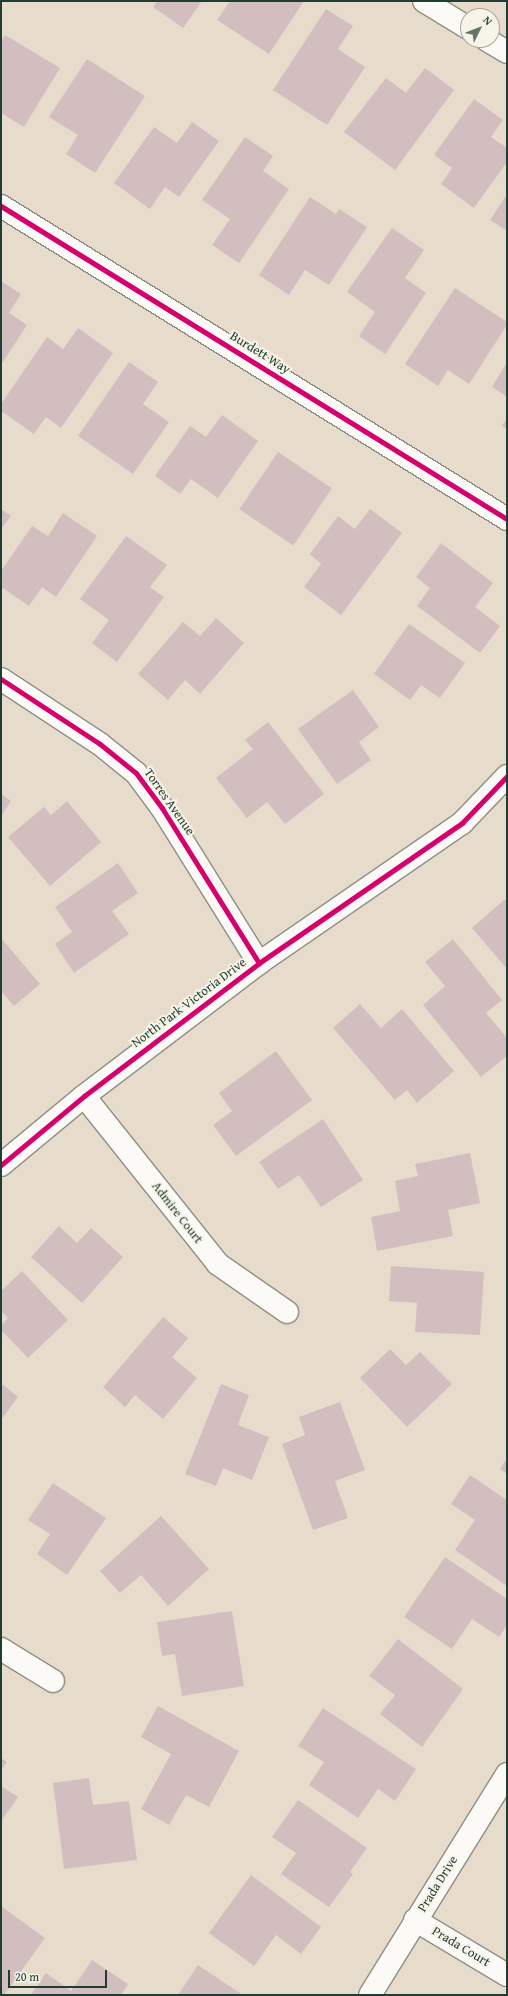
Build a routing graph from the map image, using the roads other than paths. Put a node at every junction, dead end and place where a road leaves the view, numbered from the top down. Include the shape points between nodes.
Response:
1 (424, 1) edge
2 (460, 23) edge
3 (1, 206) edge
4 (507, 519) edge
5 (1, 678) edge
6 (507, 776) edge
7 (259, 963) junction
8 (84, 1096) junction
9 (1, 1165) edge
10 (287, 1312) dead end
11 (1, 1649) edge
12 (53, 1681) dead end
13 (507, 1774) edge
14 (416, 1920) junction
15 (507, 1975) edge
16 (370, 1995) edge

1 - 2 street
3 - 4 street, Burdett Way
5 - 7 street, Torres Avenue via 100,744 136,773 162,808
6 - 7 street, North Park Victoria Drive via 462,823
7 - 8 street, North Park Victoria Drive
8 - 9 street, North Park Victoria Drive
8 - 10 street, Admire Court via 218,1264
11 - 12 street
13 - 14 street, Prada Drive
14 - 15 street, Prada Court
14 - 16 street, Prada Drive

